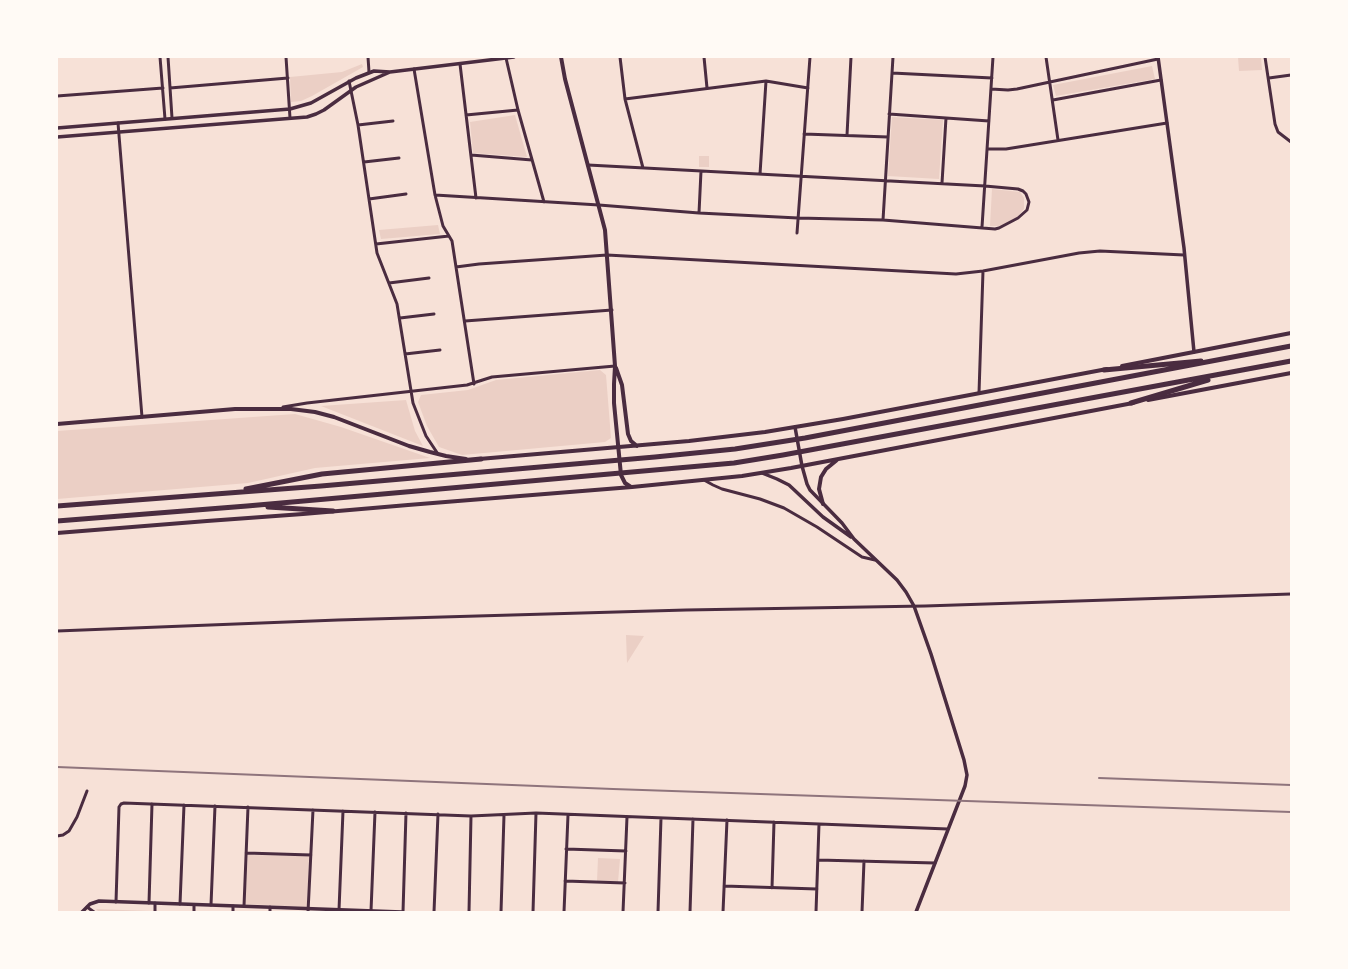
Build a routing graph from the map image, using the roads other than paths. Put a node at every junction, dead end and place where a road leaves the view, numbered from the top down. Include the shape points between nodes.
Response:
1 (160, 57) edge
2 (168, 57) edge
3 (286, 57) edge
4 (368, 57) edge
5 (514, 57) edge
6 (561, 57) edge
7 (620, 57) edge
8 (704, 57) edge
9 (810, 57) edge
10 (851, 57) edge
11 (893, 57) edge
12 (994, 57) edge
13 (1046, 57) edge
14 (1265, 57) edge
15 (497, 58) edge
16 (506, 58) junction
17 (1158, 58) edge
18 (460, 64) junction
19 (414, 69) junction
20 (369, 72) junction
21 (390, 72) junction
22 (892, 73) junction
23 (1291, 75) edge
24 (288, 78) junction
25 (992, 78) junction
26 (1268, 78) junction
27 (1161, 80) junction
28 (349, 81) junction
29 (766, 81) junction
30 (1050, 82) junction
31 (163, 88) junction
32 (170, 88) junction
33 (707, 88) junction
34 (808, 88) junction
35 (991, 89) junction
36 (351, 90) junction
37 (57, 96) edge
38 (625, 99) junction
39 (1052, 100) junction
40 (290, 109) junction
41 (518, 110) junction
42 (889, 114) junction
43 (466, 115) junction
44 (172, 118) junction
45 (290, 118) junction
46 (946, 118) junction
47 (165, 119) junction
48 (989, 120) junction
49 (393, 121) dead end
50 (118, 123) junction
51 (1167, 123) junction
52 (358, 126) junction
53 (57, 128) edge
54 (118, 132) junction
55 (804, 134) junction
56 (847, 136) junction
57 (57, 137) edge
58 (888, 137) junction
59 (1058, 140) junction
60 (1291, 142) edge
61 (987, 149) junction
62 (471, 155) junction
63 (399, 158) dead end
64 (532, 160) junction
65 (364, 162) junction
66 (588, 165) junction
67 (643, 168) junction
68 (701, 171) junction
69 (760, 174) junction
70 (801, 176) junction
71 (885, 180) junction
72 (942, 183) junction
73 (984, 186) junction
74 (406, 194) dead end
75 (435, 195) junction
76 (476, 198) junction
77 (369, 199) junction
78 (544, 202) junction
79 (599, 205) junction
80 (699, 213) junction
81 (798, 218) junction
82 (883, 220) junction
83 (982, 227) junction
84 (797, 233) dead end
85 (449, 236) junction
86 (376, 244) junction
87 (607, 255) junction
88 (1184, 255) junction
89 (456, 267) junction
90 (983, 271) junction
91 (429, 278) dead end
92 (389, 282) junction
93 (612, 310) junction
94 (434, 314) dead end
95 (400, 318) junction
96 (465, 321) junction
97 (1291, 333) edge
98 (1291, 346) edge
99 (440, 350) dead end
100 (1194, 352) junction
101 (405, 354) junction
102 (1226, 359) junction
103 (1291, 361) edge
104 (615, 366) junction
105 (1104, 370) junction
106 (1226, 373) junction
107 (1291, 373) edge
108 (474, 384) junction
109 (411, 392) junction
110 (979, 393) junction
111 (1131, 403) junction
112 (280, 408) junction
113 (142, 417) junction
114 (57, 424) edge
115 (795, 430) junction
116 (637, 446) junction
117 (619, 450) junction
118 (438, 455) junction
119 (481, 459) junction
120 (837, 459) junction
121 (802, 466) junction
122 (762, 473) junction
123 (704, 480) junction
124 (632, 487) junction
125 (226, 493) junction
126 (823, 504) junction
127 (57, 506) edge
128 (248, 506) junction
129 (333, 511) junction
130 (57, 522) edge
131 (57, 533) edge
132 (854, 538) junction
133 (876, 560) junction
134 (1291, 594) edge
135 (914, 606) junction
136 (57, 632) edge
137 (87, 791) dead end
138 (152, 804) junction
139 (184, 805) junction
140 (215, 806) junction
141 (248, 807) junction
142 (313, 810) junction
143 (343, 811) junction
144 (375, 812) junction
145 (406, 813) junction
146 (438, 814) junction
147 (536, 814) junction
148 (504, 815) junction
149 (568, 815) junction
150 (471, 816) junction
151 (627, 817) junction
152 (661, 818) junction
153 (693, 819) junction
154 (727, 820) junction
155 (774, 822) junction
156 (820, 824) junction
157 (948, 829) junction
158 (57, 836) edge
159 (566, 849) junction
160 (626, 851) junction
161 (246, 853) junction
162 (311, 855) junction
163 (818, 860) junction
164 (864, 861) junction
165 (935, 863) junction
166 (565, 881) junction
167 (625, 883) junction
168 (724, 886) junction
169 (772, 888) junction
170 (817, 889) junction
171 (116, 902) junction
172 (149, 903) junction
173 (155, 903) junction
174 (180, 904) junction
175 (194, 904) junction
176 (211, 905) junction
177 (87, 906) junction
178 (233, 906) junction
179 (244, 906) junction
180 (270, 907) junction
181 (308, 910) edge
182 (339, 910) junction
183 (346, 911) edge
184 (371, 911) junction
185 (82, 912) edge
186 (94, 912) edge
187 (155, 912) edge
188 (194, 912) edge
189 (232, 912) edge
190 (270, 912) edge
191 (385, 912) edge
192 (402, 912) edge
193 (434, 912) edge
194 (469, 912) edge
195 (501, 912) edge
196 (533, 912) edge
197 (564, 912) edge
198 (624, 912) edge
199 (658, 912) edge
200 (690, 912) edge
201 (723, 912) edge
202 (816, 912) edge
203 (862, 912) edge
204 (916, 912) edge

1 - 31 street
2 - 32 street
3 - 24 street
4 - 20 street
5 - 16 street
6 - 66 main road
7 - 38 street
8 - 33 street
9 - 34 street
10 - 56 street
11 - 22 street
12 - 25 street
13 - 30 street
14 - 26 street
15 - 16 street
15 - 18 street
16 - 41 street
17 - 27 street
17 - 30 street
18 - 19 street
18 - 43 street
19 - 21 street
19 - 75 street
20 - 21 street
20 - 28 street
21 - 36 street
22 - 25 street
22 - 42 street
23 - 26 street
24 - 32 street
24 - 40 street
25 - 35 street
26 - 60 street via 1275,124 1278,132
27 - 39 street
27 - 51 street
28 - 36 street
28 - 40 street via 311,103
29 - 33 street
29 - 34 street
29 - 69 street
30 - 35 street via 1012,90
30 - 39 street
31 - 37 street
31 - 47 street
32 - 44 street
33 - 38 street
34 - 55 street
35 - 48 street
36 - 45 street via 316,114
36 - 52 street
38 - 67 street
39 - 59 street
40 - 44 street
40 - 45 street
41 - 43 street
41 - 64 street
42 - 46 street
42 - 58 street
43 - 62 street
44 - 47 street
45 - 54 street
46 - 48 street
46 - 72 street
47 - 50 street
48 - 61 street
49 - 52 street
50 - 53 street
50 - 54 street
51 - 59 street
51 - 88 street
52 - 65 street
54 - 57 street
54 - 113 street
55 - 56 street
55 - 70 street
56 - 58 street
58 - 71 street
59 - 61 street via 1006,149
61 - 73 street
62 - 64 street
62 - 76 street
63 - 65 street
64 - 78 street
65 - 77 street
66 - 67 street
66 - 79 main road
67 - 68 street
68 - 69 street
68 - 80 street
69 - 70 street
70 - 71 street
70 - 81 street
71 - 72 street
71 - 82 street
72 - 73 street
73 - 83 street
73 - 83 street via 1018,189 1026,194 1029,202 1027,210 1018,218 999,228
74 - 77 street
75 - 76 street
75 - 85 street via 443,226
76 - 78 street
77 - 86 street
78 - 79 street
79 - 80 street
79 - 87 main road
80 - 81 street
81 - 82 street
81 - 84 street
82 - 83 street
85 - 86 street
85 - 89 street
86 - 92 street
87 - 89 street
87 - 90 street via 938,274
87 - 93 main road
88 - 90 street via 1079,252
88 - 100 street
89 - 96 street
90 - 110 street
91 - 92 street
92 - 95 street
93 - 96 street
93 - 104 main road
94 - 95 street
95 - 101 street
96 - 108 street
97 - 100 main road
98 - 102 highway
99 - 101 street
100 - 105 main road
101 - 109 street
102 - 105 highway
102 - 125 highway via 735,449
103 - 106 highway
104 - 108 street via 492,377
104 - 116 main road via 622,385 628,434
104 - 117 main road via 614,394
105 - 110 main road
106 - 111 highway
106 - 128 highway via 742,462
107 - 111 main road
108 - 109 street
109 - 112 street
109 - 118 street via 426,436
110 - 115 main road
111 - 120 main road
112 - 113 main road
112 - 118 main road via 334,417
113 - 114 main road
115 - 116 main road
115 - 121 street
116 - 117 main road
117 - 119 main road
117 - 124 main road via 621,477
118 - 119 main road
119 - 125 highway via 322,474
120 - 121 main road
120 - 126 main road via 821,477 819,489
121 - 122 main road
121 - 126 street via 810,490
122 - 123 main road
122 - 132 street via 789,485 822,517
123 - 124 main road
123 - 133 street via 722,489 784,508 862,557
124 - 129 main road
125 - 127 highway
126 - 132 street
128 - 129 highway
128 - 130 highway
129 - 131 main road
132 - 133 street
133 - 135 street via 902,586
134 - 135 street
135 - 136 street via 338,620
135 - 157 street via 967,771 965,786
137 - 158 street via 69,831
138 - 139 street
138 - 171 street via 125,802 120,806
138 - 172 street
139 - 140 street
139 - 174 street
140 - 141 street
140 - 176 street
141 - 142 street
141 - 161 street
142 - 143 street
142 - 162 street
143 - 144 street
143 - 182 street
144 - 145 street
144 - 184 street
145 - 146 street
145 - 192 street
146 - 150 street
146 - 193 street
147 - 148 street
147 - 149 street
147 - 196 street
148 - 150 street
148 - 195 street
149 - 151 street
149 - 159 street
150 - 194 street
151 - 152 street
151 - 160 street
152 - 153 street
152 - 199 street
153 - 154 street
153 - 200 street
154 - 155 street
154 - 168 street
155 - 156 street
155 - 169 street
156 - 157 street
156 - 163 street
157 - 165 street
159 - 160 street
159 - 166 street
160 - 167 street
161 - 162 street
161 - 179 street
162 - 181 street
163 - 164 street
163 - 170 street
164 - 165 street
164 - 203 street
165 - 204 street
166 - 167 street
166 - 197 street
167 - 198 street
168 - 169 street
168 - 201 street
169 - 170 street
170 - 202 street
171 - 172 street
171 - 177 street via 96,902
172 - 173 street
173 - 174 street
173 - 187 street
174 - 175 street
175 - 176 street
175 - 188 street
176 - 178 street
177 - 185 street
177 - 186 street
178 - 179 street
178 - 189 street
179 - 180 street
180 - 181 street
180 - 190 street
181 - 182 street
182 - 183 street
183 - 184 street
184 - 191 street
191 - 192 street

